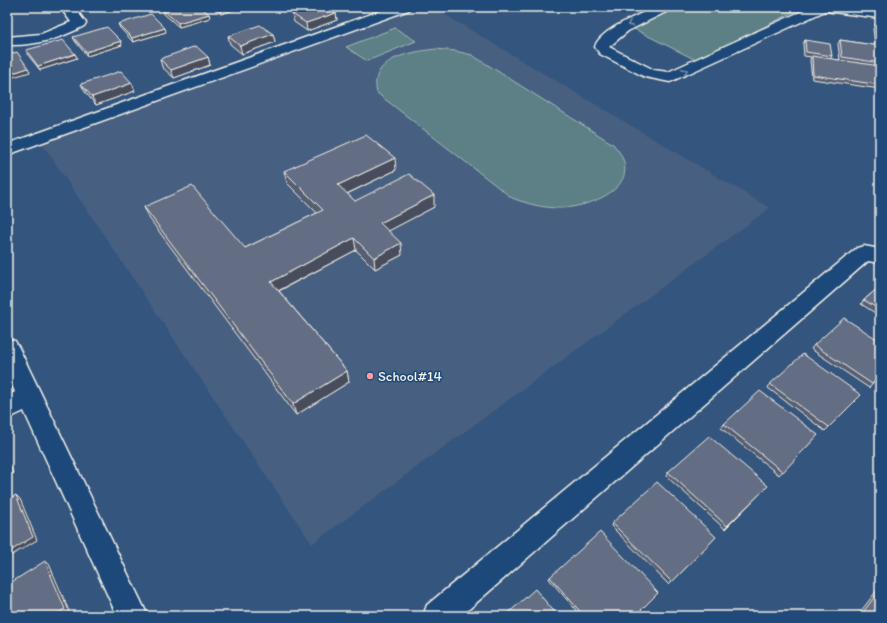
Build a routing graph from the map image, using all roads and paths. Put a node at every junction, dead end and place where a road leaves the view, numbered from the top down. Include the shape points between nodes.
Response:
1 (67, 7) edge
2 (404, 7) edge
3 (665, 7) edge
4 (822, 7) edge
5 (827, 7) edge
6 (880, 14) edge
7 (7, 41) edge
8 (7, 150) edge
9 (880, 256) edge
10 (7, 348) edge
11 (18, 403) edge
12 (133, 616) edge
13 (438, 616) edge

1 - 7 street via 79,23 65,31 24,42
2 - 8 street
3 -> 4 street via 623,28 603,43 602,47 605,51 650,74 670,77
5 - 6 street
9 - 13 street via 864,253
10 - 11 street
11 - 12 street

